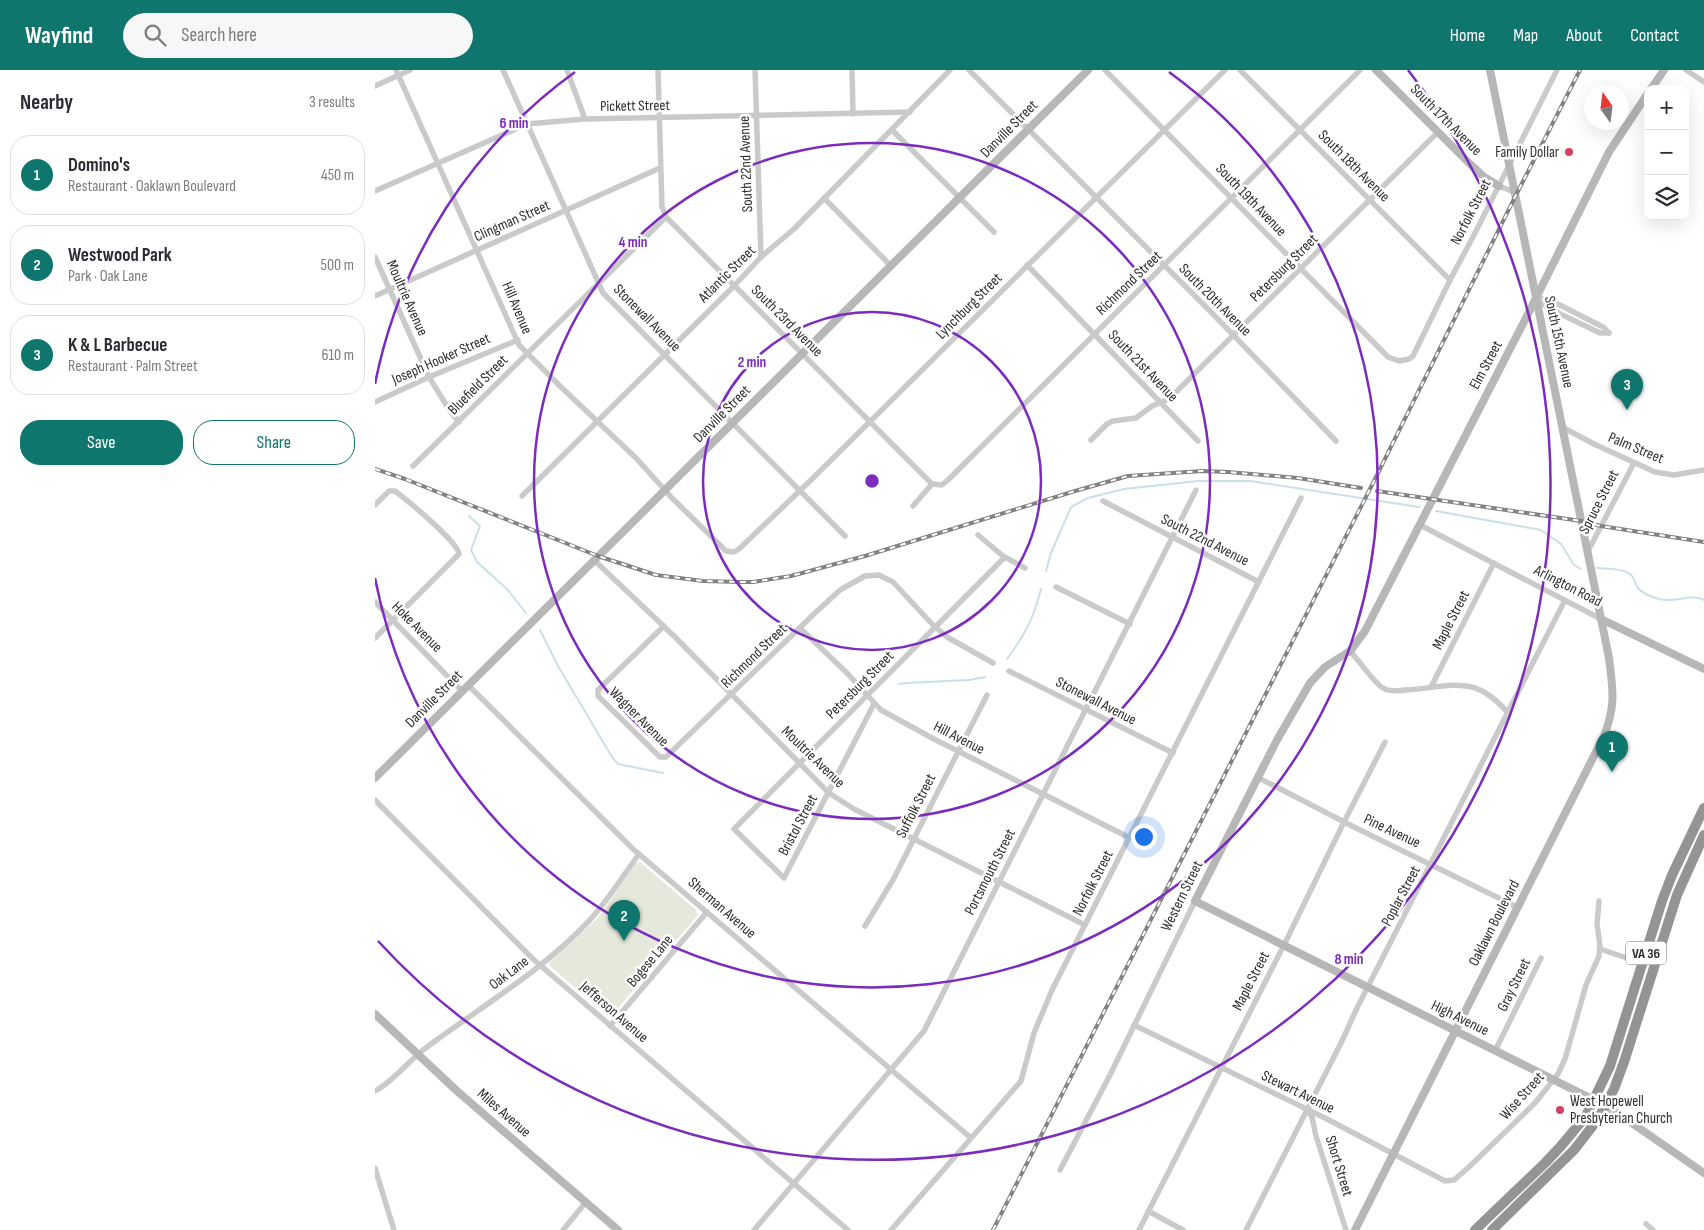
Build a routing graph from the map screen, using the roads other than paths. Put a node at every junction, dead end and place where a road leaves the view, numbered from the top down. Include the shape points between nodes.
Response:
1 (410, 70) edge
2 (503, 70) edge
3 (567, 70) edge
4 (658, 70) edge
5 (755, 70) edge
6 (852, 70) edge
7 (950, 70) edge
8 (969, 70) edge
9 (1088, 70) edge
10 (1105, 70) edge
11 (1225, 70) edge
12 (1240, 70) edge
13 (1360, 70) edge
14 (1376, 70) edge
15 (1490, 70) edge
16 (1557, 70) edge
17 (1663, 70) edge
18 (1686, 70) edge
19 (397, 72) edge
20 (1704, 82) edge
21 (1654, 85) edge
22 (375, 86) edge
23 (1644, 99) edge
24 (910, 112) junction
25 (853, 114) junction
26 (757, 116) junction
27 (659, 118) junction
28 (585, 119) junction
29 (527, 124) junction
30 (892, 130) junction
31 (1028, 130) junction
32 (1164, 130) junction
33 (1301, 131) junction
34 (1438, 132) junction
35 (438, 162) junction
36 (1509, 167) junction
37 (660, 168) junction
38 (1499, 186) junction
39 (375, 191) edge
40 (1514, 192) junction
41 (824, 198) junction
42 (959, 198) junction
43 (1096, 198) junction
44 (1232, 199) junction
45 (1370, 200) junction
46 (566, 210) junction
47 (666, 217) junction
48 (994, 232) dead end
49 (478, 250) junction
50 (375, 256) edge
51 (761, 257) junction
52 (1027, 265) junction
53 (891, 266) junction
54 (1164, 266) junction
55 (1301, 269) junction
56 (1449, 280) junction
57 (599, 283) junction
58 (734, 286) junction
59 (390, 290) junction
60 (375, 296) edge
61 (1536, 298) junction
62 (1094, 334) junction
63 (1233, 336) junction
64 (518, 340) junction
65 (528, 354) junction
66 (665, 354) junction
67 (802, 354) junction
68 (1403, 361) joint
69 (429, 377) junction
70 (375, 402) edge
71 (1161, 403) junction
72 (870, 421) junction
73 (459, 422) junction
74 (597, 422) junction
75 (732, 423) junction
76 (1562, 427) junction
77 (1091, 440) dead end
78 (1198, 441) dead end
79 (1336, 441) dead end
80 (1634, 463) junction
81 (413, 466) dead end
82 (1704, 470) edge
83 (933, 484) junction
84 (665, 490) junction
85 (800, 490) junction
86 (1197, 490) dead end
87 (522, 496) dead end
88 (1301, 498) dead end
89 (1103, 501) dead end
90 (375, 505) edge
91 (913, 506) dead end
92 (1420, 525) junction
93 (978, 535) dead end
94 (845, 536) dead end
95 (1173, 537) junction
96 (726, 551) joint
97 (1587, 553) junction
98 (1004, 558) junction
99 (595, 560) junction
100 (1494, 564) junction
101 (1025, 568) dead end
102 (1259, 582) junction
103 (1056, 586) dead end
104 (1565, 600) junction
105 (375, 602) edge
106 (1601, 619) junction
107 (393, 620) junction
108 (1130, 624) junction
109 (664, 626) junction
110 (935, 627) junction
111 (800, 628) junction
112 (375, 638) edge
113 (1350, 651) junction
114 (993, 663) dead end
115 (1704, 669) edge
116 (1009, 671) dead end
117 (1431, 687) junction
118 (465, 688) junction
119 (732, 695) junction
120 (987, 695) dead end
121 (867, 696) junction
122 (874, 704) junction
123 (1086, 709) junction
124 (1507, 713) junction
125 (1385, 742) dead end
126 (957, 751) junction
127 (1173, 753) junction
128 (663, 758) joint
129 (799, 764) junction
130 (1257, 777) junction
131 (375, 778) edge
132 (829, 793) junction
133 (1043, 795) junction
134 (375, 800) edge
135 (1704, 808) edge
136 (1344, 822) junction
137 (1704, 835) edge
138 (914, 838) junction
139 (1130, 838) junction
140 (639, 854) junction
141 (1432, 864) junction
142 (785, 878) joint
143 (999, 882) junction
144 (1195, 900) junction
145 (1599, 901) dead end
146 (1517, 907) junction
147 (707, 912) junction
148 (1085, 925) junction
149 (865, 926) dead end
150 (1284, 945) junction
151 (1600, 949) junction
152 (1541, 958) dead end
153 (1643, 963) junction
154 (540, 965) junction
155 (1654, 967) junction
156 (1368, 987) junction
157 (375, 1014) edge
158 (611, 1026) junction
159 (1134, 1026) junction
160 (1455, 1031) junction
161 (1495, 1050) junction
162 (417, 1055) junction
163 (1221, 1069) junction
164 (891, 1070) junction
165 (1554, 1080) junction
166 (375, 1091) edge
167 (1595, 1100) junction
168 (1606, 1106) junction
169 (1307, 1110) junction
170 (971, 1138) junction
171 (1393, 1154) junction
172 (375, 1168) edge
173 (1060, 1170) dead end
174 (1704, 1173) edge
175 (1449, 1181) joint
176 (795, 1184) junction
177 (383, 1193) junction
178 (375, 1195) edge
179 (586, 1202) junction
180 (1149, 1211) junction
181 (1646, 1224) dead end
182 (394, 1230) edge
183 (563, 1230) edge
184 (618, 1230) edge
185 (754, 1230) edge
186 (848, 1230) edge
187 (891, 1230) edge
188 (1139, 1230) edge
189 (1183, 1230) edge
190 (1246, 1230) edge
191 (1346, 1230) edge
192 (1355, 1230) edge
193 (1475, 1230) edge
194 (1492, 1230) edge
195 (1653, 1230) edge

1 - 19 street
2 - 29 street, Stonewall Avenue
3 - 28 street
4 - 27 street
5 - 26 street, South 22nd Avenue
6 - 25 street
7 - 24 street, Atlantic Street
8 - 31 street, South 20th Avenue
9 - 31 street, Danville Street
10 - 32 street, South 19th Avenue
11 - 32 street, Lynchburg Street
12 - 33 street, South 18th Avenue
13 - 33 street, Richmond Street
14 - 34 street, South 17th Avenue
15 - 36 street, South 15th Avenue
16 - 36 street, Norfolk Street
17 - 21 street
18 - 20 street
19 - 22 street
19 - 35 street, Hill Avenue
23 - 61 street, Elm Street via 1609,152
24 - 25 street, Pickett Street
24 - 30 street, Atlantic Street
25 - 26 street, Pickett Street
26 - 27 street, Pickett Street
26 - 51 street, South 22nd Avenue
27 - 28 street, Pickett Street
27 - 37 street
28 - 29 street, Pickett Street
29 - 35 street, Pickett Street
29 - 46 street, Stonewall Avenue
30 - 41 street, Atlantic Street
30 - 42 street
31 - 42 street, Danville Street
31 - 43 street, South 20th Avenue
32 - 43 street, Lynchburg Street
32 - 44 street, South 19th Avenue
33 - 44 street, Richmond Street
33 - 45 street, South 18th Avenue
34 - 38 street, South 17th Avenue via 1484,177
34 - 45 street, Petersburg Street
35 - 39 street, Pickett Street
35 - 49 street, Hill Avenue
36 - 38 street, Norfolk Street
36 - 40 street, South 15th Avenue
37 - 46 street, Clingman Street
37 - 47 street via 662,206
38 - 40 street
38 - 56 street, Norfolk Street
40 - 61 street, South 15th Avenue
41 - 51 street, Atlantic Street
41 - 53 street
42 - 48 street
42 - 53 street, Danville Street
43 - 52 street, Lynchburg Street
43 - 54 street, South 20th Avenue
44 - 54 street, Richmond Street
44 - 55 street, South 19th Avenue
45 - 55 street, Petersburg Street
45 - 56 street, South 18th Avenue
46 - 49 street, Clingman Street
46 - 57 street, Stonewall Avenue
47 - 57 street, Bluefield Street
47 - 58 street, South 23rd Avenue
49 - 59 street, Clingman Street
49 - 64 street, Hill Avenue
50 - 59 street, Moultrie Avenue
51 - 58 street, Atlantic Street
52 - 62 street, South 21st Avenue
52 - 72 street, Lynchburg Street
53 - 67 street, Danville Street
54 - 62 street, Richmond Street
54 - 63 street, South 20th Avenue
55 - 63 street, Petersburg Street
55 - 68 street, South 19th Avenue via 1388,357
56 - 68 street, Norfolk Street via 1413,356
57 - 65 street, Bluefield Street
57 - 66 street, Stonewall Avenue via 608,298
58 - 66 street, Atlantic Street
58 - 67 street, South 23rd Avenue
59 - 60 street, Clingman Street
59 - 69 street, Moultrie Avenue
61 - 61 street via 1548,308 1600,333 1609,333 1549,299
61 - 76 street, South 15th Avenue
61 - 92 street, Elm Street
62 - 71 street, South 21st Avenue
62 - 83 street, Richmond Street via 949,479 942,485
63 - 71 street, Petersburg Street via 1169,399
63 - 79 street, South 20th Avenue
64 - 65 street, Hill Avenue
64 - 69 street, Joseph Hooker Street
65 - 73 street, Bluefield Street
65 - 74 street, Hill Avenue
66 - 74 street, Atlantic Street
66 - 75 street, Stonewall Avenue
67 - 72 street, South 23rd Avenue
67 - 75 street, Danville Street
69 - 70 street, Joseph Hooker Street
69 - 73 street, Moultrie Avenue
71 - 77 street, Petersburg Street via 1136,418 1107,424
71 - 78 street, South 21st Avenue
72 - 83 street, South 23rd Avenue
72 - 85 street, Lynchburg Street
73 - 81 street, Bluefield Street
74 - 84 street, Hill Avenue
74 - 87 street, Atlantic Street
75 - 84 street, Danville Street
75 - 85 street, Stonewall Avenue
76 - 80 street, Palm Street
76 - 97 street, South 15th Avenue
80 - 82 street, Palm Street via 1663,474
80 - 97 street, Spruce Street
83 - 91 street, Richmond Street
84 - 96 street, Hill Avenue
84 - 99 street, Danville Street
85 - 94 street, Stonewall Avenue
85 - 96 street, Lynchburg Street via 739,549
86 - 95 street, Portsmouth Street
88 - 102 street, Norfolk Street
89 - 95 street, South 22nd Avenue
90 - 107 street via 389,491 395,491 459,550 459,554
92 - 100 street, Arlington Road
92 - 113 street, Elm Street via 1365,631
93 - 98 street
95 - 102 street, South 22nd Avenue
95 - 108 street, Portsmouth Street
97 - 106 street, South 15th Avenue
98 - 101 street
98 - 110 street, Petersburg Street
99 - 109 street, Moultrie Avenue
99 - 118 street, Danville Street
100 - 104 street, Arlington Road
100 - 117 street, Maple Street
102 - 127 street, Norfolk Street
103 - 108 street
104 - 106 street, Arlington Road
104 - 124 street, Poplar Street
105 - 107 street, Hoke Avenue
106 - 115 street, Arlington Road
106 - 146 street, Oaklawn Boulevard via 1613,690 1609,722
107 - 112 street
107 - 118 street, Hoke Avenue
108 - 123 street, Portsmouth Street
109 - 119 street, Moultrie Avenue
109 - 128 street, Wagner Avenue via 597,693 636,735
110 - 111 street, Richmond Street via 893,582 879,575 865,576 840,590
110 - 114 street via 955,643
110 - 121 street, Petersburg Street
111 - 119 street, Richmond Street
111 - 121 street, Hill Avenue
113 - 117 street via 1383,688
113 - 130 street, Western Street via 1309,682
116 - 123 street, Stonewall Avenue
117 - 124 street via 1471,686 1489,694
118 - 131 street, Danville Street
118 - 140 street, Sherman Avenue
119 - 128 street, Richmond Street
119 - 129 street, Moultrie Avenue
120 - 126 street, Suffolk Street
121 - 122 street, Hill Avenue
121 - 129 street, Petersburg Street
122 - 126 street, Hill Avenue
122 - 132 street, Bristol Street
123 - 127 street, Stonewall Avenue
123 - 133 street, Portsmouth Street
124 - 141 street, Poplar Street
125 - 136 street, Maple Street
126 - 133 street, Hill Avenue
126 - 138 street, Suffolk Street
127 - 139 street, Norfolk Street
129 - 132 street, Moultrie Avenue
129 - 142 street, Petersburg Street via 734,829
130 - 136 street, Pine Avenue
130 - 144 street, Western Street
132 - 138 street, Moultrie Avenue
132 - 142 street, Bristol Street
133 - 139 street, Hill Avenue
133 - 143 street, Portsmouth Street
134 - 154 street, Jefferson Avenue
135 - 153 highway, VA 36 via 1672,875
136 - 141 street, Pine Avenue
136 - 150 street, Maple Street
137 - 155 highway, VA 36 via 1677,896
138 - 143 street, Moultrie Avenue
138 - 149 street, Suffolk Street
139 - 148 street, Norfolk Street
140 - 147 street, Sherman Avenue
140 - 154 street, Oak Lane via 593,916
141 - 146 street, Pine Avenue
141 - 156 street, Poplar Street
143 - 148 street, Moultrie Avenue
143 - 164 street, Portsmouth Street via 927,1025
144 - 150 street, High Avenue
144 - 159 street, Western Street
145 - 151 street
146 - 160 street, Oaklawn Boulevard
147 - 158 street, Bogese Lane
147 - 164 street, Sherman Avenue
148 - 170 street, Norfolk Street via 1040,1017 1021,1081
150 - 156 street, High Avenue
150 - 163 street, Maple Street
151 - 153 street
151 - 165 street, Wise Street via 1565,1059
152 - 161 street, Gray Street
153 - 155 street
153 - 167 highway, VA 36 via 1611,1066
154 - 158 street, Jefferson Avenue
154 - 162 street, Oak Lane
155 - 168 highway, VA 36 via 1624,1062
156 - 160 street, High Avenue
156 - 169 street, Poplar Street
157 - 162 street, Miles Avenue
158 - 176 street, Jefferson Avenue
159 - 163 street, Stewart Avenue
159 - 173 street, Western Street
160 - 161 street, High Avenue
160 - 171 street, Oaklawn Boulevard
161 - 165 street, High Avenue
162 - 166 street, Oak Lane
162 - 179 street, Miles Avenue
163 - 169 street, Stewart Avenue
163 - 180 street, Maple Street
164 - 170 street, Sherman Avenue
164 - 176 street, Portsmouth Street
165 - 167 street, High Avenue
165 - 175 street, Wise Street via 1469,1168
167 - 168 street, High Avenue
167 - 193 highway, VA 36 via 1561,1146
168 - 174 street, High Avenue
168 - 194 highway, VA 36 via 1573,1150
169 - 171 street, Stewart Avenue
169 - 190 street, Poplar Street
169 - 191 street, Short Street via 1312,1117
170 - 187 street, Norfolk Street
171 - 175 street, Stewart Avenue
171 - 192 street, Oaklawn Boulevard
172 - 177 street
176 - 185 street, Portsmouth Street
176 - 186 street, Jefferson Avenue
177 - 178 street
177 - 182 street
179 - 183 street
179 - 184 street, Miles Avenue
180 - 188 street, Maple Street
180 - 189 street
181 - 195 street

